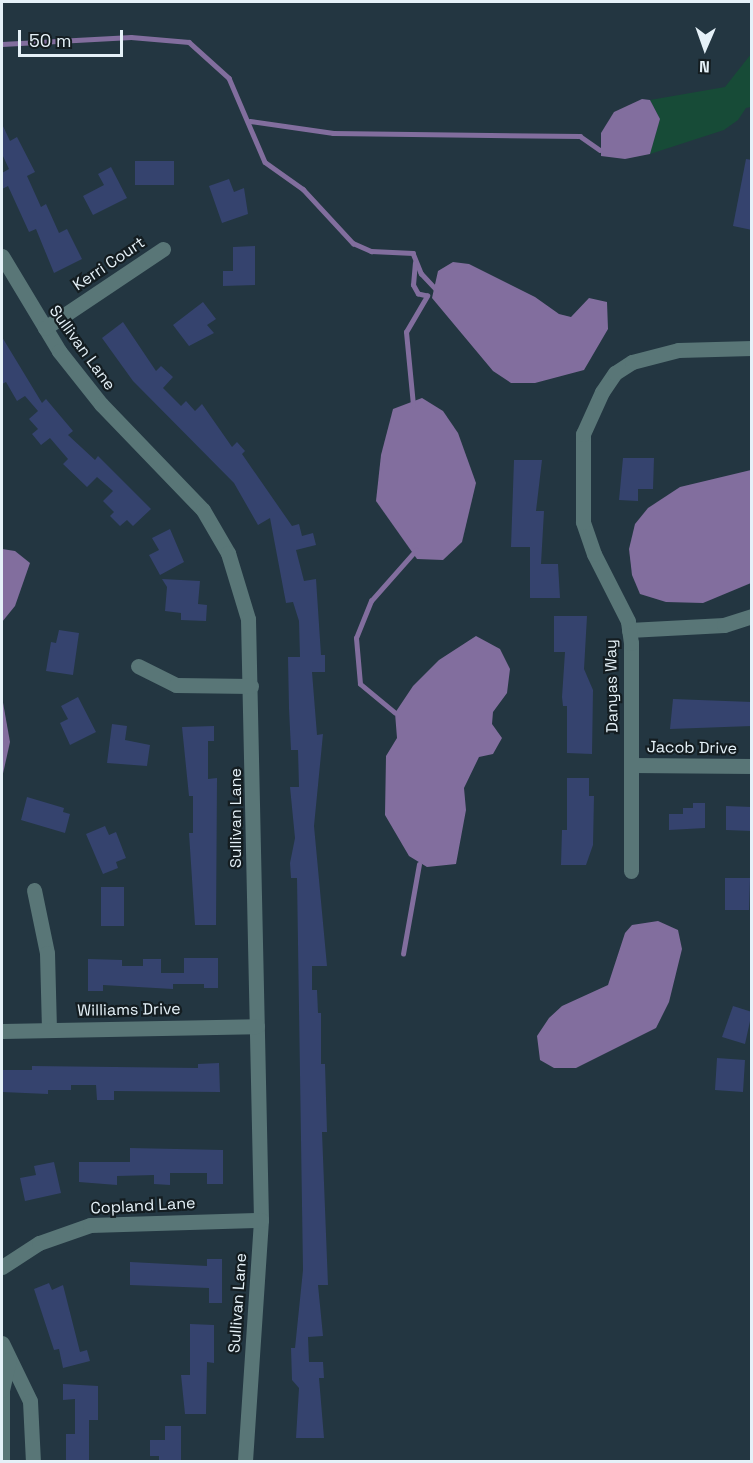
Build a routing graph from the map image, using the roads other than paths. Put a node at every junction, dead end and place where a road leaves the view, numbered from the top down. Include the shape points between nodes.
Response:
1 (164, 249) dead end
2 (2, 256) edge
3 (45, 328) junction
4 (752, 348) edge
5 (752, 616) edge
6 (629, 630) junction
7 (138, 666) dead end
8 (251, 686) junction
9 (631, 765) junction
10 (752, 766) edge
11 (631, 871) dead end
12 (34, 890) dead end
13 (257, 1026) junction
14 (49, 1030) junction
15 (2, 1031) edge
16 (261, 1220) junction
17 (2, 1268) edge
18 (2, 1343) edge
19 (9, 1360) junction
20 (2, 1461) edge
21 (33, 1461) edge
22 (245, 1461) edge

1 - 3 street, Kerri Court
2 - 3 street, Sullivan Lane
3 - 8 street, Sullivan Lane via 101,404 187,492 214,528 242,586 248,619
4 - 6 street, Danyas Way via 678,350 632,362 615,373 590,412 580,456 583,522
5 - 6 street via 715,626
6 - 9 street, Danyas Way
7 - 8 street via 176,685
8 - 13 street, Sullivan Lane
9 - 10 street, Jacob Drive
9 - 11 street, Danyas Way
12 - 14 street via 47,953
13 - 14 street, Williams Drive
13 - 16 street, Sullivan Lane
14 - 15 street, Williams Drive
16 - 17 street, Copland Lane via 90,1226 39,1243
16 - 22 street, Sullivan Lane
18 - 19 street
19 - 20 street via 2,1390
19 - 21 street via 30,1401

